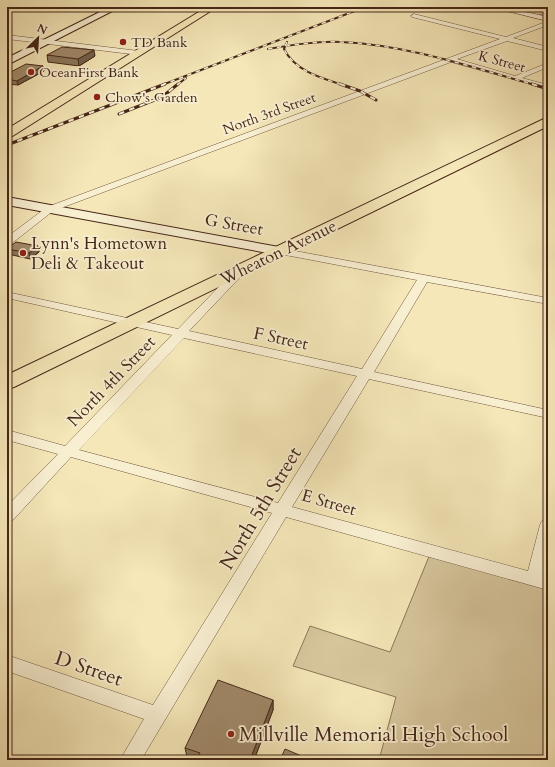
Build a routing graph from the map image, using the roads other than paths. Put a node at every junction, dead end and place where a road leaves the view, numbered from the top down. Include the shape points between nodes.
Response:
1 (16, 7) edge
2 (116, 7) edge
3 (213, 7) edge
4 (494, 7) edge
5 (7, 11) edge
6 (414, 16) dead end
7 (548, 19) edge
8 (548, 23) edge
9 (7, 37) edge
10 (504, 39) junction
11 (49, 42) junction
12 (548, 50) edge
13 (139, 53) junction
14 (449, 59) junction
15 (7, 62) edge
16 (548, 65) edge
17 (515, 78) junction
18 (548, 88) edge
19 (548, 121) edge
20 (7, 134) edge
21 (7, 201) edge
22 (50, 209) junction
23 (7, 242) edge
24 (279, 251) junction
25 (241, 270) junction
26 (424, 278) junction
27 (7, 295) edge
28 (548, 301) edge
29 (131, 323) junction
30 (181, 334) junction
31 (366, 374) junction
32 (7, 383) edge
33 (548, 414) edge
34 (7, 434) edge
35 (69, 451) junction
36 (284, 509) junction
37 (7, 516) edge
38 (548, 525) edge
39 (541, 581) edge
40 (7, 663) edge
41 (158, 715) junction
42 (130, 760) edge

1 - 5 street
2 - 11 street
3 - 13 main road
4 - 7 street
6 - 10 street
8 - 10 street, North 3rd Street
9 - 11 street
10 - 12 street
10 - 14 street, North 3rd Street
11 - 13 street
11 - 15 street
13 - 20 main road
14 - 17 street, K Street
14 - 22 street, North 3rd Street
16 - 17 street
17 - 18 street, K Street
19 - 24 main road, Wheaton Avenue
21 - 22 street, G Street
22 - 23 street, North 3rd Street
22 - 24 street, G Street
24 - 25 main road, Wheaton Avenue
24 - 26 street, G Street
25 - 29 main road, Wheaton Avenue
25 - 30 street, North 4th Street
26 - 28 street, G Street
26 - 31 street, North 5th Street
27 - 29 street, F Street
29 - 30 street, F Street
29 - 32 main road, Wheaton Avenue
30 - 31 street, F Street
30 - 35 street, North 4th Street
31 - 33 street, F Street
31 - 36 street, North 5th Street
34 - 35 street, E Street
35 - 36 street, E Street
35 - 37 street, North 4th Street
36 - 39 street, E Street
36 - 41 street, North 5th Street
38 - 39 street
40 - 41 street, D Street
41 - 42 street, North 5th Street

